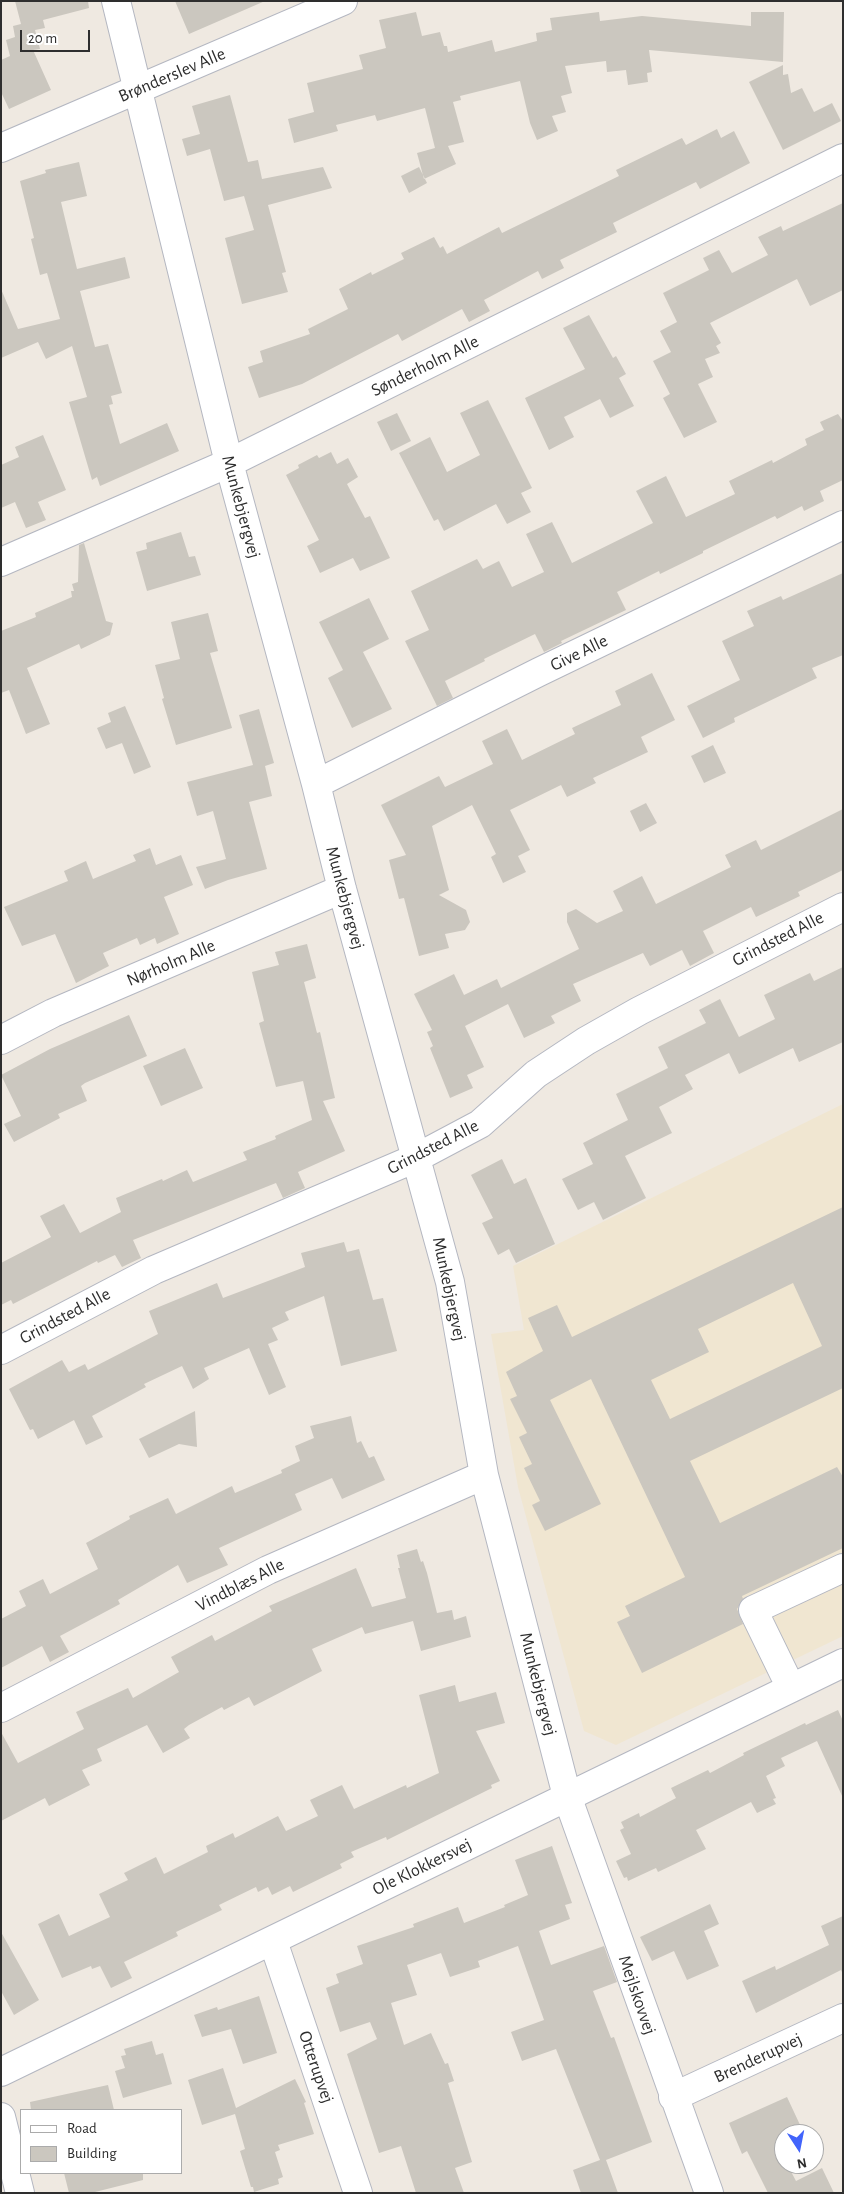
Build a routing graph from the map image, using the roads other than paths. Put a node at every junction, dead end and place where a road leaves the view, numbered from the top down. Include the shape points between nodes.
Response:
1 (116, 1) edge
2 (343, 1) edge
3 (139, 90) junction
4 (1, 148) edge
5 (843, 158) edge
6 (229, 463) junction
7 (843, 525) edge
8 (1, 562) edge
9 (316, 784) junction
10 (342, 889) junction
11 (843, 907) edge
12 (1, 1040) edge
13 (416, 1158) junction
14 (1, 1350) edge
15 (484, 1475) junction
16 (843, 1568) edge
17 (843, 1663) edge
18 (791, 1688) junction
19 (1, 1708) edge
20 (567, 1796) junction
21 (273, 1941) junction
22 (843, 2018) edge
23 (1, 2072) edge
24 (674, 2097) junction
25 (1, 2117) edge
26 (20, 2193) edge
27 (358, 2193) edge
28 (709, 2193) edge

1 - 3 street, Munkebjergvej
2 - 3 street, Brønderslev Alle
3 - 4 street, Brønderslev Alle
3 - 6 street, Munkebjergvej
5 - 6 street, Sønderholm Alle
6 - 8 street, Sønderholm Alle
6 - 9 street, Munkebjergvej
7 - 9 street, Give Alle
9 - 10 street, Munkebjergvej
10 - 12 street, Nørholm Alle via 53,1013
10 - 13 street, Munkebjergvej
11 - 13 street, Grindsted Alle via 639,1011 586,1042 536,1074 480,1124
13 - 14 street, Grindsted Alle via 154,1270
13 - 15 street, Munkebjergvej via 450,1282
15 - 19 street, Vindblæs Alle via 268,1570
15 - 20 street, Munkebjergvej
16 - 18 street via 753,1610
17 - 18 street, Ole Klokkersvej
18 - 20 street, Ole Klokkersvej
20 - 21 street, Ole Klokkersvej
20 - 24 street, Mejlskovvej
21 - 23 street, Ole Klokkersvej
21 - 27 street, Otterupvej
22 - 24 street, Brenderupvej
24 - 28 street, Mejlskovvej
25 - 26 street

